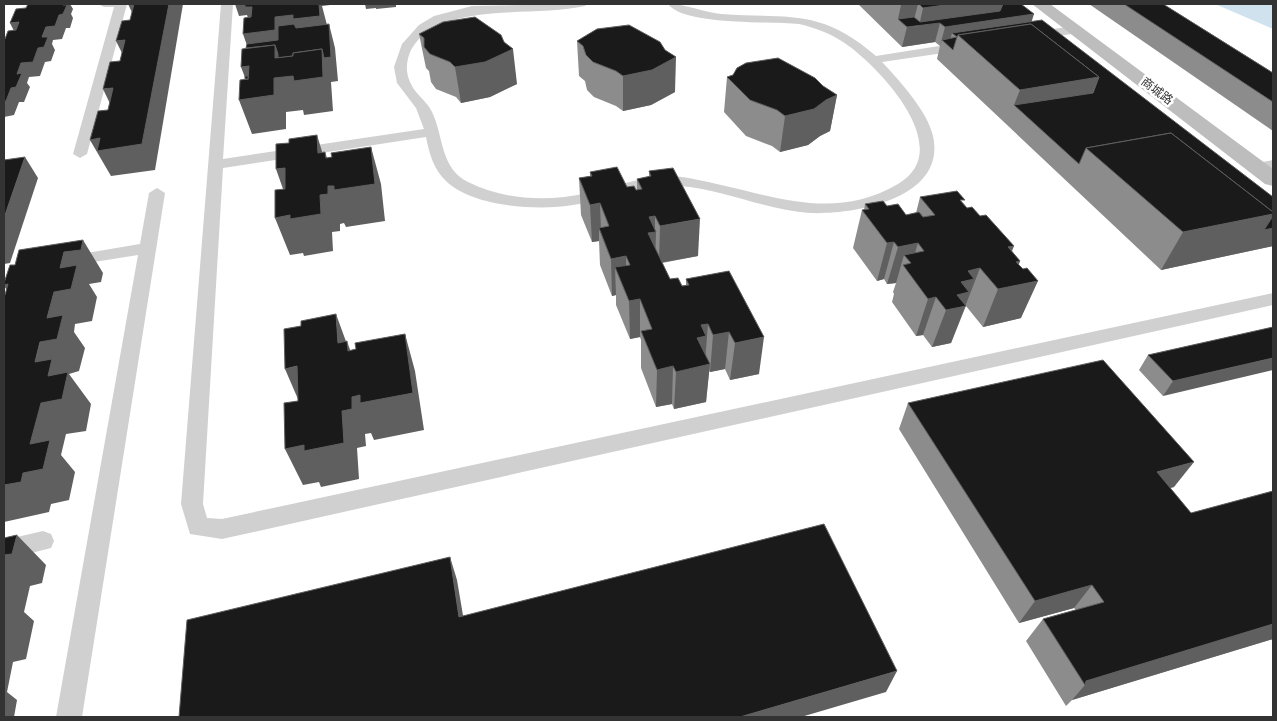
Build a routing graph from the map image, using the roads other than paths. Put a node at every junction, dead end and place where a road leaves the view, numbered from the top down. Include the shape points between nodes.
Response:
1 (104, 4) edge
2 (112, 4) edge
3 (121, 4) edge
4 (227, 4) edge
5 (581, 4) edge
6 (674, 4) edge
7 (1040, 4) edge
8 (1074, 30) junction
9 (1016, 38) edge
10 (978, 44) edge
11 (871, 60) junction
12 (431, 132) junction
13 (80, 154) dead end
14 (216, 165) junction
15 (1265, 165) edge
16 (1273, 179) edge
17 (157, 193) dead end
18 (148, 248) junction
19 (52, 264) edge
20 (1273, 299) edge
21 (43, 541) dead end
22 (4, 550) edge
23 (69, 717) edge

1 - 2 lane
3 - 13 lane
4 - 14 lane
5 - 12 lane via 546,8 480,6 436,15 420,26 402,54 400,66 402,80 408,92 425,110
6 - 11 lane via 704,15 777,17 813,23 856,45
7 - 8 street, 商城路
8 - 9 lane
8 - 15 street, 商城路
10 - 11 lane
11 - 12 lane via 899,90 922,123 928,142 927,158 921,173 906,186 879,200 850,207 788,206 678,181 650,183 551,203 496,198 450,177
12 - 14 lane
14 - 20 lane via 192,504 198,527 222,529
15 - 16 street, 商城路
17 - 18 lane
18 - 19 lane
18 - 23 lane
21 - 22 lane

